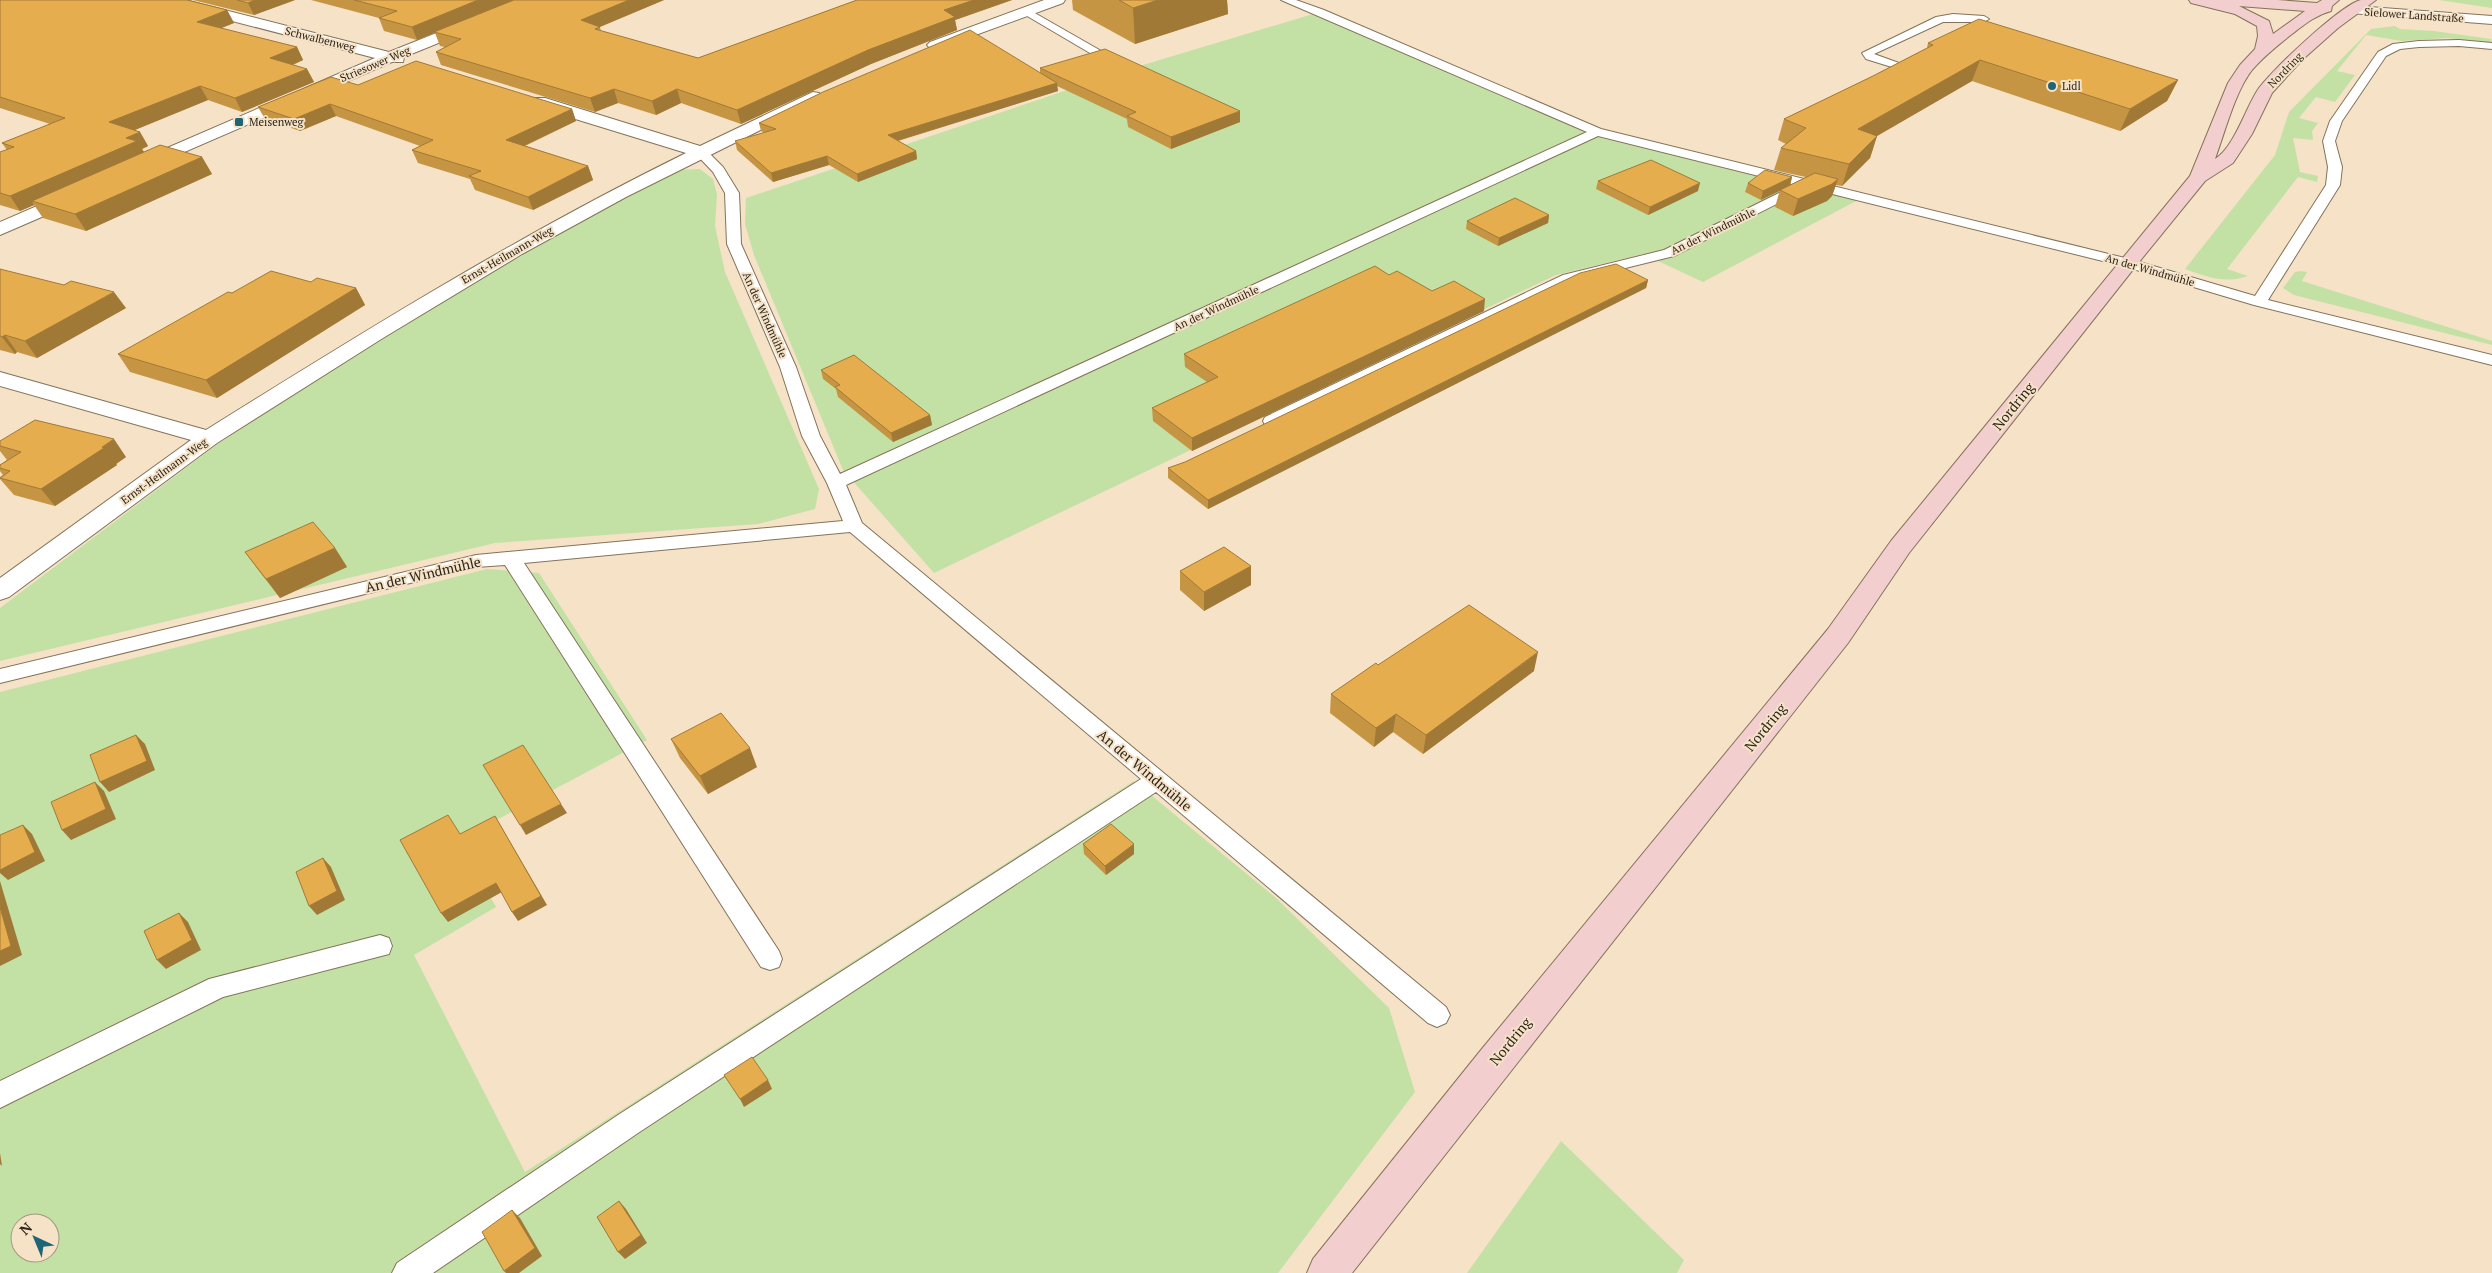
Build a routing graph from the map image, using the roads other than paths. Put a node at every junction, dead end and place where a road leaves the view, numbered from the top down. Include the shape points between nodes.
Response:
1 (168, 0) edge
2 (532, 0) edge
3 (1058, 0) edge
4 (1286, 0) edge
5 (2196, 0) edge
6 (2217, 0) edge
7 (2411, 0) edge
8 (2326, 4) edge
9 (2362, 5) edge
10 (1026, 12) junction
11 (1984, 19) edge
12 (2492, 20) edge
13 (2492, 46) edge
14 (2263, 50) junction
15 (917, 52) edge
16 (1099, 54) edge
17 (391, 57) junction
18 (1895, 65) edge
19 (420, 66) edge
20 (834, 88) edge
21 (524, 98) edge
22 (1597, 132) junction
23 (700, 152) junction
24 (124, 173) edge
25 (2199, 177) junction
26 (1807, 184) junction
27 (89, 189) edge
28 (0, 229) edge
29 (2128, 263) junction
30 (2259, 302) junction
31 (2492, 360) edge
32 (0, 379) edge
33 (1258, 427) edge
34 (210, 438) junction
35 (836, 483) junction
36 (854, 526) junction
37 (510, 557) junction
38 (0, 591) edge
39 (0, 676) edge
40 (1157, 780) junction
41 (380, 946) dead end
42 (770, 959) dead end
43 (1437, 1015) dead end
44 (0, 1095) edge
45 (407, 1273) edge
46 (1328, 1273) edge

1 - 17 street, Schwalbenweg
2 - 17 street, Striesower Weg
3 - 10 street
4 - 22 lane, An der Windmühle
5 - 14 main road via 2254,16 2264,24
6 - 8 main road, Sielower Landstraße
7 - 12 street
8 - 9 main road, Sielower Landstraße
8 - 14 main road, Nordring
9 - 12 street, Sielower Landstraße
9 - 25 main road, Nordring via 2296,57 2265,91 2227,158
10 - 15 street
10 - 16 lane
11 - 18 lane via 1940,19 1868,54
13 - 30 lane via 2418,44 2397,46 2382,54 2336,121 2329,141 2335,167 2333,185
14 - 25 main road, Nordring via 2236,83
17 - 19 street, Schwalbenweg
17 - 24 street, Striesower Weg
20 - 23 street, Ernst-Heilmann-Weg
21 - 23 street
22 - 26 lane, An der Windmühle
22 - 35 lane, An der Windmühle
23 - 34 street, Ernst-Heilmann-Weg via 515,250 375,333
23 - 35 lane, An der Windmühle via 718,170 732,193 734,244 788,367 811,436
25 - 29 main road, Nordring
26 - 29 lane, An der Windmühle
26 - 33 lane, An der Windmühle via 1669,253 1568,278
27 - 28 street
29 - 30 lane, An der Windmühle
29 - 46 main road, Nordring via 1900,547 1838,636
30 - 31 lane, An der Windmühle
32 - 34 street
34 - 38 street, Ernst-Heilmann-Weg
35 - 36 lane, An der Windmühle
36 - 37 lane, An der Windmühle
36 - 40 lane, An der Windmühle
37 - 39 lane, An der Windmühle via 476,560
37 - 42 lane
40 - 43 lane, An der Windmühle
40 - 45 lane via 628,1124
41 - 44 lane via 218,987

